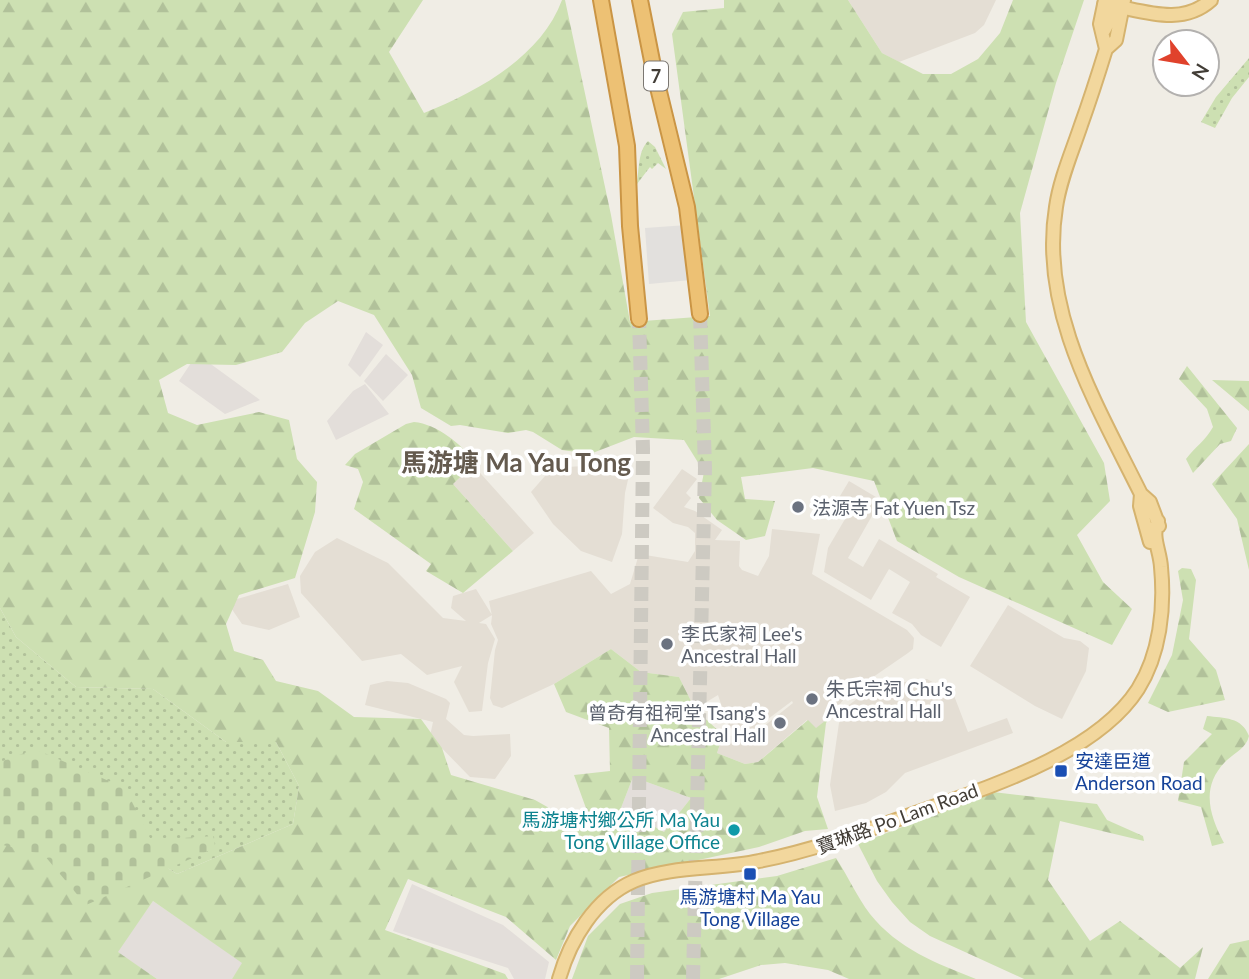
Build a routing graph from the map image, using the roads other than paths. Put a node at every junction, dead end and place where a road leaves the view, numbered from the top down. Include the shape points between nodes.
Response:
1 (601, 0) edge
2 (640, 0) edge
3 (1210, 0) edge
4 (1114, 3) edge
5 (1106, 49) junction
6 (700, 314) tunnel mouth
7 (639, 319) tunnel mouth
8 (1141, 494) junction
9 (1162, 574) junction
10 (559, 979) edge

1 - 7 highway, 7 via 627,146
2 - 6 highway, 7 via 687,207
3 - 4 main road via 1181,16
4 - 5 main road, 寶琳路 Po Lam Road via 1103,32
4 - 5 main road, 寶琳路 Po Lam Road via 1116,40
5 - 8 main road, 寶琳路 Po Lam Road via 1060,188 1052,261 1065,328
8 - 9 main road, 寶琳路 Po Lam Road via 1154,564
8 - 9 main road, 寶琳路 Po Lam Road via 1158,521 1154,529
9 - 10 main road, 寶琳路 Po Lam Road via 1161,624 1147,673 1125,707 1086,740 959,797 819,847 634,881 616,892 575,937

